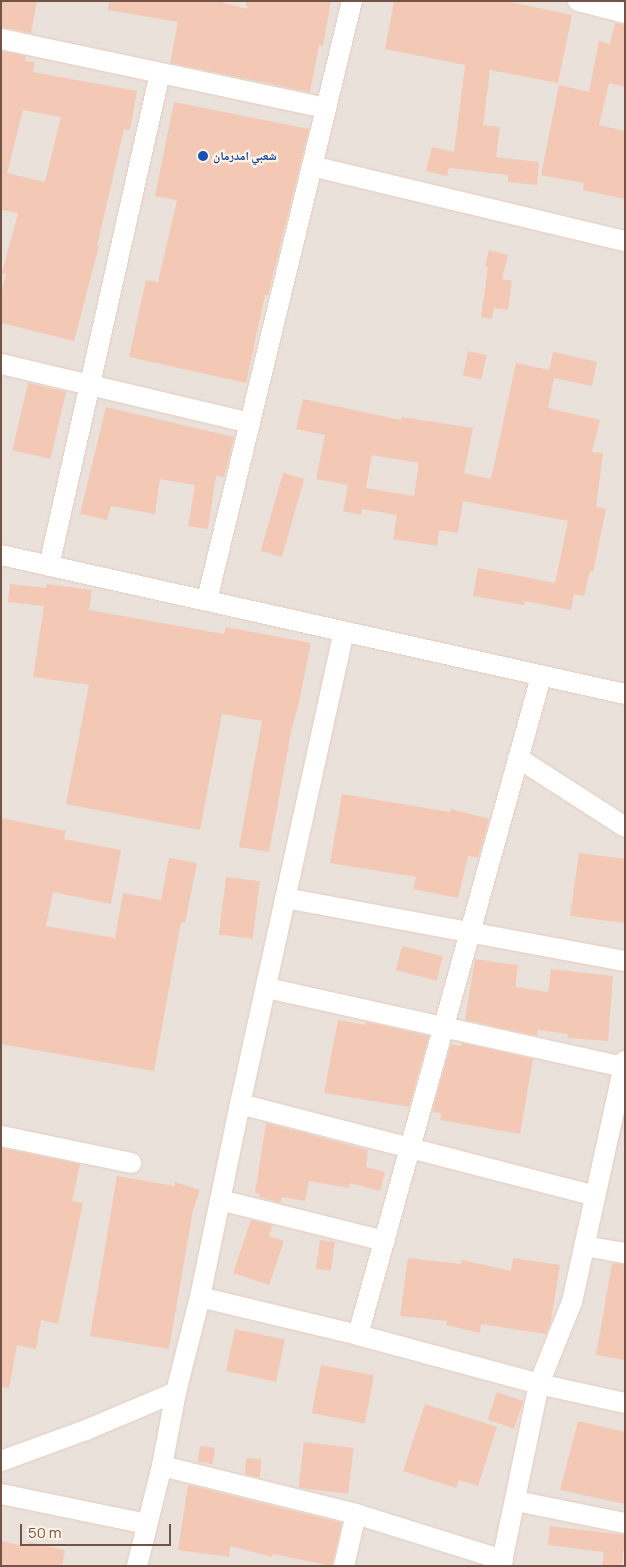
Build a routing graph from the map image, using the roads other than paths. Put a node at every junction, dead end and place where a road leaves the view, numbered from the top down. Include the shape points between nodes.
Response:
1 (352, 1) edge
2 (578, 1) edge
3 (625, 14) edge
4 (1, 39) edge
5 (160, 73) junction
6 (326, 108) junction
7 (312, 166) junction
8 (625, 241) edge
9 (1, 364) edge
10 (90, 385) junction
11 (250, 423) junction
12 (1, 554) edge
13 (49, 566) junction
14 (207, 600) junction
15 (344, 632) junction
16 (541, 677) junction
17 (622, 691) edge
18 (518, 758) junction
19 (625, 827) edge
20 (285, 898) junction
21 (470, 933) junction
22 (625, 961) edge
23 (267, 988) junction
24 (444, 1027) junction
25 (624, 1064) edge
26 (240, 1104) junction
27 (619, 1114) edge
28 (1, 1136) edge
29 (410, 1149) junction
30 (131, 1163) dead end
31 (595, 1196) junction
32 (220, 1200) junction
33 (384, 1241) junction
34 (584, 1246) junction
35 (625, 1253) edge
36 (200, 1297) junction
37 (358, 1335) junction
38 (540, 1384) junction
39 (176, 1392) junction
40 (625, 1403) edge
41 (1, 1461) edge
42 (162, 1466) junction
43 (1, 1494) edge
44 (516, 1502) junction
45 (356, 1514) junction
46 (625, 1523) edge
47 (147, 1524) junction
48 (502, 1563) edge
49 (142, 1564) edge
50 (344, 1566) edge

1 - 6 street
2 - 3 street
4 - 5 street
5 - 6 street
5 - 10 street
6 - 7 street
7 - 8 street
7 - 11 street
9 - 10 street
10 - 11 street
10 - 13 street
11 - 14 street
12 - 13 street
13 - 14 street
14 - 15 street
15 - 16 street
15 - 20 street
16 - 17 street
16 - 18 street
18 - 19 street
18 - 21 street
20 - 21 street
20 - 23 street
21 - 22 street
21 - 24 street
23 - 24 street
23 - 26 street
24 - 25 street
24 - 29 street
25 - 27 street
26 - 29 street
26 - 32 street
27 - 31 street
28 - 30 street
29 - 31 street
29 - 33 street
31 - 34 street
32 - 33 street
32 - 36 street
33 - 37 street
34 - 35 street
34 - 38 street via 572,1302
36 - 37 street
36 - 39 street
37 - 38 street
38 - 40 street
38 - 44 street
39 - 41 street
39 - 42 street
42 - 45 street
42 - 47 street
43 - 47 street
44 - 46 street
44 - 48 street
45 - 48 street
45 - 50 street
47 - 49 street

